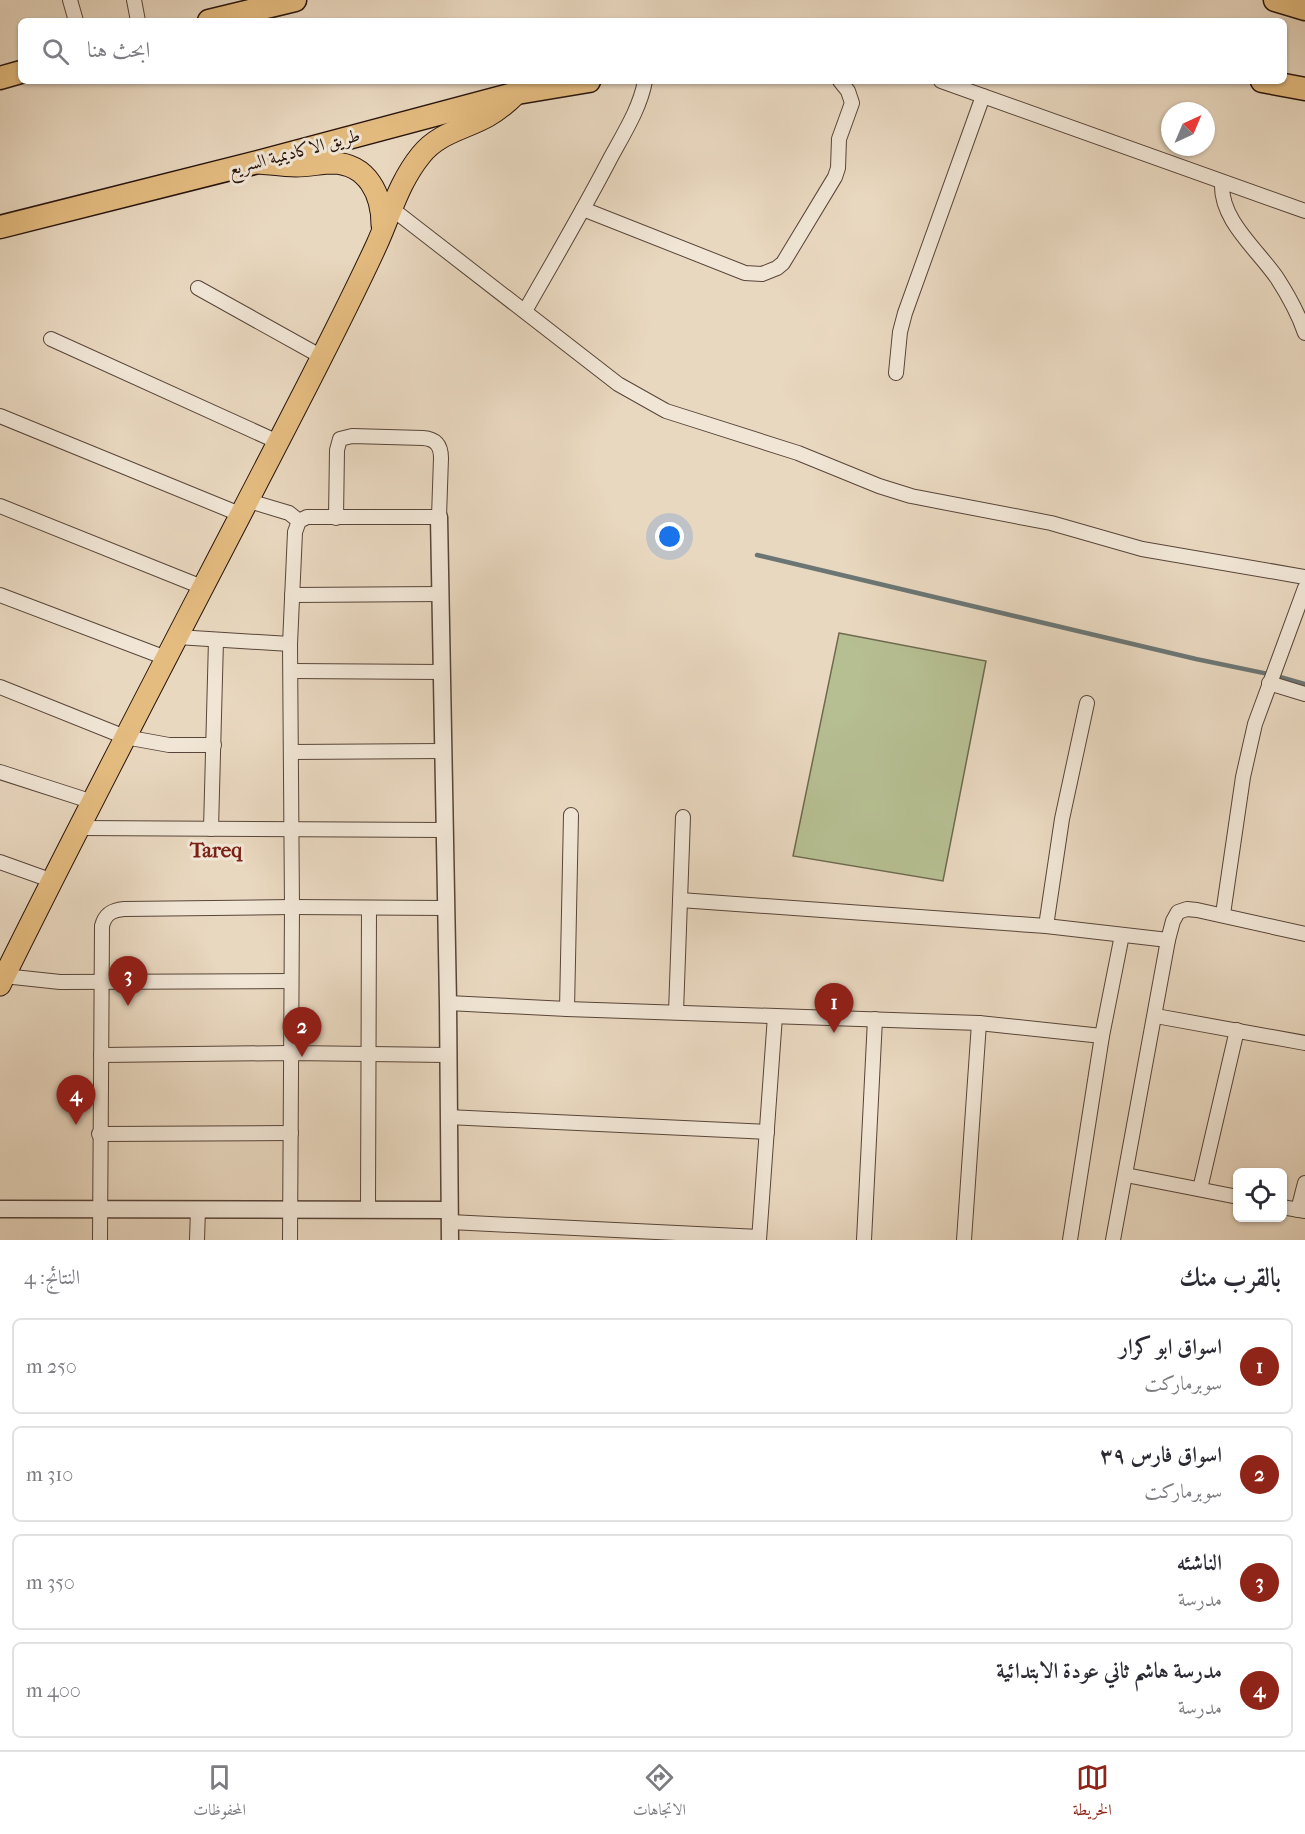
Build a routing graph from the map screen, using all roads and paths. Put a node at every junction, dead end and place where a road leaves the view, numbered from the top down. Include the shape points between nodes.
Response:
1 (69, 0) edge
2 (134, 0) edge
3 (295, 0) edge
4 (1275, 0) edge
5 (1305, 9) edge
6 (75, 18) edge
7 (137, 18) edge
8 (221, 18) edge
9 (18, 73) edge
10 (0, 78) edge
11 (571, 84) edge
12 (644, 84) edge
13 (842, 84) edge
14 (949, 84) edge
15 (1278, 84) edge
16 (1305, 89) edge
17 (517, 93) junction
18 (983, 96) junction
19 (258, 162) junction
20 (1222, 183) junction
21 (391, 208) junction
22 (583, 210) junction
23 (1305, 211) edge
24 (0, 227) edge
25 (382, 232) junction
26 (198, 288) dead end
27 (525, 311) junction
28 (1305, 333) edge
29 (51, 339) dead end
30 (322, 357) junction
31 (896, 374) dead end
32 (0, 416) edge
33 (278, 442) junction
34 (0, 506) edge
35 (245, 508) junction
36 (439, 517) junction
37 (336, 518) junction
38 (299, 521) junction
39 (1305, 577) edge
40 (202, 587) junction
41 (1305, 588) edge
42 (441, 594) junction
43 (0, 595) edge
44 (292, 595) junction
45 (177, 637) junction
46 (216, 640) junction
47 (290, 645) junction
48 (166, 658) junction
49 (291, 671) junction
50 (442, 672) junction
51 (1269, 683) junction
52 (0, 687) edge
53 (1305, 694) edge
54 (1087, 703) dead end
55 (125, 737) junction
56 (214, 745) junction
57 (443, 751) junction
58 (291, 752) junction
59 (0, 772) edge
60 (93, 802) junction
61 (571, 815) dead end
62 (683, 817) dead end
63 (79, 828) junction
64 (211, 829) junction
65 (291, 830) junction
66 (444, 830) junction
67 (0, 862) edge
68 (53, 881) junction
69 (680, 900) junction
70 (292, 907) junction
71 (369, 908) junction
72 (445, 908) junction
73 (1222, 914) junction
74 (1046, 926) junction
75 (1305, 934) edge
76 (1122, 935) junction
77 (1168, 940) junction
78 (5, 968) edge
79 (102, 981) junction
80 (291, 981) junction
81 (448, 1003) junction
82 (567, 1009) junction
83 (676, 1012) junction
84 (775, 1016) junction
85 (1156, 1016) junction
86 (875, 1019) junction
87 (979, 1023) junction
88 (1237, 1030) junction
89 (1102, 1036) junction
90 (1305, 1043) edge
91 (291, 1053) junction
92 (101, 1054) junction
93 (369, 1055) junction
94 (447, 1055) junction
95 (448, 1117) junction
96 (767, 1132) junction
97 (291, 1133) junction
98 (99, 1134) junction
99 (1126, 1175) junction
100 (1305, 1183) edge
101 (1200, 1190) junction
102 (1233, 1196) edge
103 (0, 1209) edge
104 (99, 1209) junction
105 (198, 1209) junction
106 (290, 1210) junction
107 (368, 1210) junction
108 (1301, 1210) edge
109 (450, 1216) junction
110 (593, 1234) edge
111 (759, 1238) edge
112 (100, 1240) edge
113 (197, 1240) edge
114 (290, 1240) edge
115 (450, 1240) edge
116 (864, 1240) edge
117 (964, 1240) edge
118 (1070, 1240) edge
119 (1113, 1240) edge

1 - 6 street
2 - 7 street
3 - 8 highway
4 - 5 highway
9 - 10 highway
11 - 17 highway, طريق الاكاديمية السريع
12 - 22 street via 638,107
13 - 22 street via 852,103 838,144 837,173 788,256 770,272 745,273
14 - 18 street
15 - 16 highway
17 - 19 highway, طريق الاكاديمية السريع
17 - 21 main road via 490,115 434,142 412,166
18 - 20 street
18 - 31 street via 905,313
19 - 24 highway, طريق الاكاديمية السريع
19 - 25 main road via 295,166 334,163 363,174 377,192
20 - 23 street
20 - 28 street via 1222,199 1229,215 1276,278
21 - 25 main road
21 - 27 street
22 - 27 street
25 - 30 main road
26 - 30 street
27 - 39 street via 618,384 650,403 813,458 895,492 1051,523 1142,549
29 - 33 street
30 - 33 main road
32 - 35 street
33 - 35 main road
34 - 40 street
35 - 38 street via 289,513
35 - 40 main road
36 - 37 street
36 - 37 street via 441,450 437,443 423,438 352,436 337,444
36 - 42 street
37 - 38 street via 307,517
38 - 44 street
40 - 45 main road
41 - 51 street
42 - 44 street
42 - 50 street
43 - 48 street
44 - 47 street
45 - 46 street
45 - 48 main road
46 - 47 street
46 - 56 street
47 - 49 street
48 - 55 main road
49 - 50 street
49 - 58 street
50 - 57 street
51 - 53 street
51 - 73 street via 1244,777
52 - 55 street
54 - 74 street via 1062,819
55 - 56 street via 169,745
55 - 60 main road
56 - 64 street
57 - 58 street
57 - 66 street
58 - 65 street
59 - 60 street
60 - 63 main road
61 - 82 street
62 - 69 street
63 - 64 street
63 - 68 main road
64 - 65 street
65 - 66 street
65 - 70 street
66 - 72 street
67 - 68 street
68 - 78 main road
69 - 74 street
69 - 83 street
70 - 71 street
70 - 79 street via 115,909 102,926
70 - 80 street
71 - 72 street
71 - 93 street
72 - 81 street
73 - 75 street
73 - 77 street via 1187,909 1178,912
74 - 76 street
76 - 77 street
76 - 89 street
77 - 85 street
78 - 79 street via 45,982
79 - 80 street
79 - 92 street
80 - 91 street
81 - 82 street
81 - 94 street
82 - 83 street
83 - 84 street
84 - 86 street
84 - 96 street
85 - 88 street
85 - 99 street
86 - 87 street
86 - 116 street
87 - 89 street
87 - 117 street
88 - 90 street
88 - 101 street
89 - 118 street
91 - 92 street
91 - 93 street
91 - 97 street
92 - 98 street
93 - 94 street
93 - 107 street
94 - 95 street
95 - 96 street
95 - 109 street
96 - 111 street
97 - 98 street
97 - 106 street
98 - 104 street
99 - 101 street
99 - 119 street
100 - 108 street
101 - 102 street
103 - 104 street
104 - 105 street
104 - 112 street
105 - 106 street
105 - 113 street
106 - 107 street
106 - 114 street
107 - 109 street
109 - 110 street
109 - 115 street
110 - 111 street

